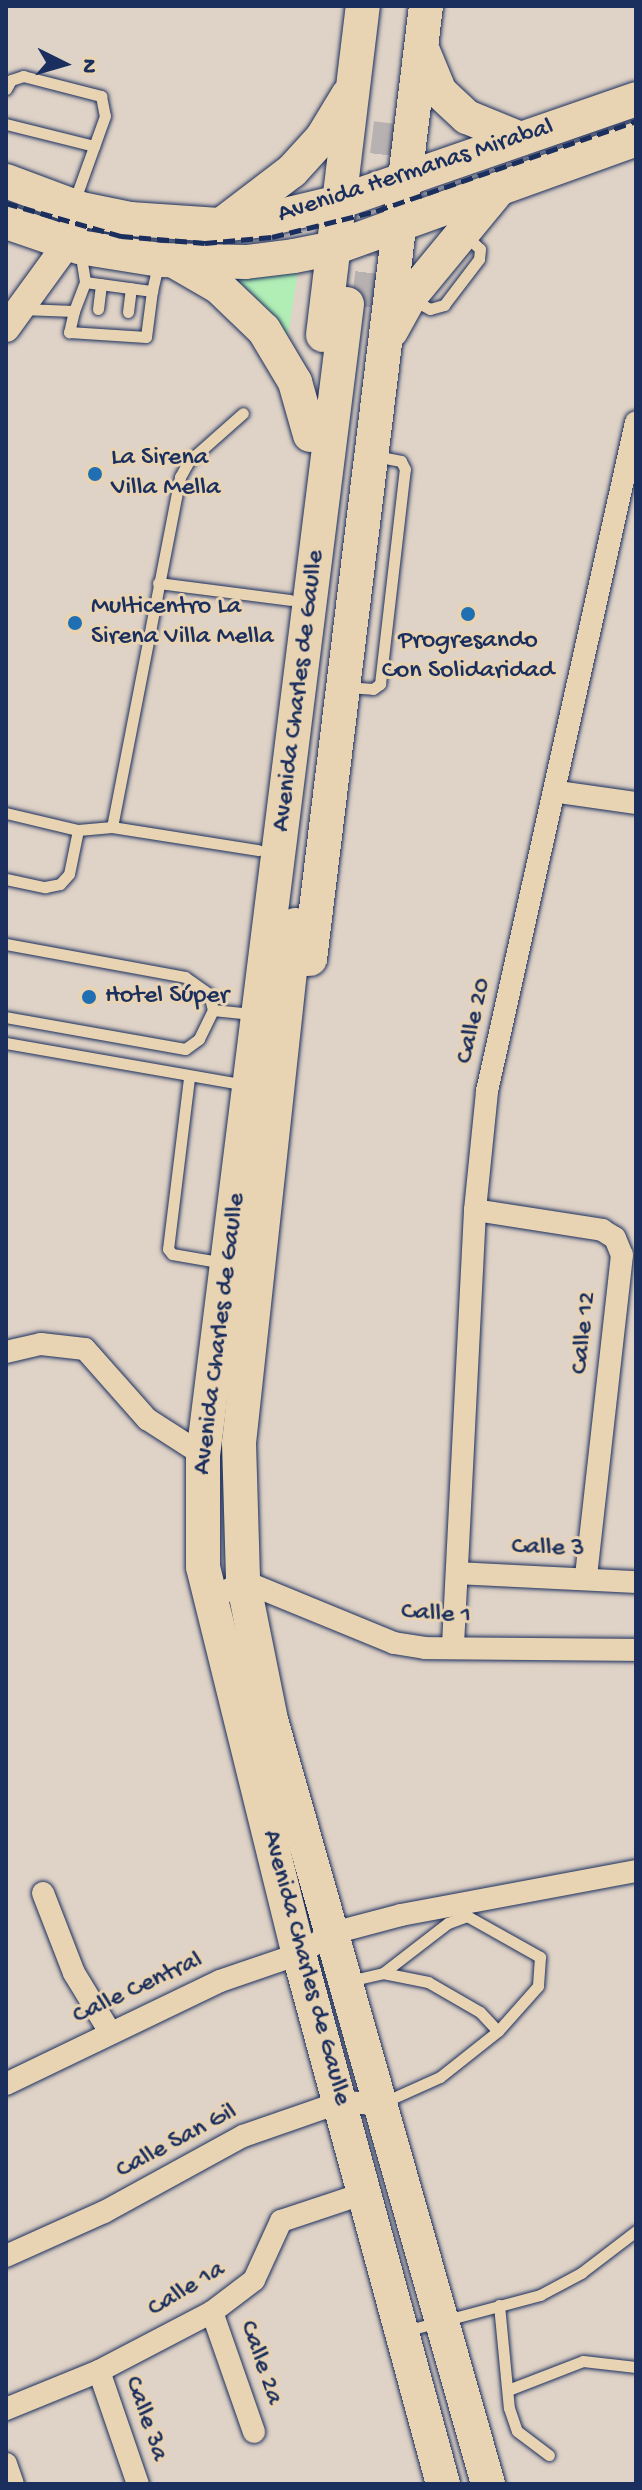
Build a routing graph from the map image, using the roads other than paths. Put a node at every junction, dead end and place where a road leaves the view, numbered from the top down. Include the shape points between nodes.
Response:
1 (363, 6) edge
2 (383, 6) edge
3 (405, 6) edge
4 (426, 6) edge
5 (422, 48) junction
6 (354, 84) junction
7 (6, 89) edge
8 (636, 99) edge
9 (6, 124) edge
10 (521, 139) junction
11 (636, 139) edge
12 (94, 146) junction
13 (405, 180) junction
14 (6, 181) edge
15 (501, 187) junction
16 (339, 202) junction
17 (76, 208) junction
18 (6, 222) edge
19 (400, 223) junction
20 (219, 225) junction
21 (73, 245) junction
22 (334, 248) junction
23 (162, 271) junction
24 (85, 282) junction
25 (101, 284) junction
26 (131, 288) junction
27 (358, 306) tunnel mouth
28 (98, 309) dead end
29 (74, 311) junction
30 (128, 312) dead end
31 (13, 319) edge
32 (381, 349) junction
33 (243, 413) dead end
34 (636, 422) edge
35 (310, 435) junction
36 (628, 498) edge
37 (158, 583) junction
38 (290, 600) junction
39 (558, 792) junction
40 (636, 803) edge
41 (6, 813) edge
42 (112, 827) junction
43 (78, 830) junction
44 (258, 850) junction
45 (6, 879) edge
46 (6, 944) edge
47 (228, 1012) junction
48 (6, 1017) edge
49 (6, 1043) edge
50 (189, 1078) junction
51 (253, 1103) junction
52 (475, 1210) junction
53 (226, 1263) junction
54 (6, 1352) edge
55 (203, 1455) junction
56 (457, 1573) junction
57 (586, 1578) junction
58 (243, 1581) junction
59 (636, 1582) edge
60 (209, 1601) junction
61 (453, 1645) junction
62 (636, 1650) edge
63 (636, 1871) edge
64 (43, 1893) dead end
65 (333, 1933) junction
66 (299, 1954) junction
67 (383, 1973) junction
68 (345, 1982) junction
69 (498, 2031) junction
70 (110, 2032) junction
71 (6, 2084) edge
72 (341, 2102) junction
73 (380, 2104) junction
74 (365, 2193) junction
75 (636, 2231) edge
76 (6, 2256) edge
77 (499, 2305) junction
78 (212, 2312) junction
79 (441, 2322) junction
80 (401, 2333) junction
81 (636, 2367) edge
82 (99, 2371) junction
83 (508, 2390) junction
84 (6, 2409) edge
85 (254, 2432) dead end
86 (549, 2455) dead end
87 (6, 2464) edge
88 (13, 2484) edge
89 (138, 2484) edge
90 (443, 2484) edge
91 (488, 2484) edge

1 - 6 main road
2 - 3 main road via 381,122
4 - 5 main road
5 - 10 main road via 440,92 467,117
5 - 13 main road
6 - 16 main road
6 - 20 main road via 322,138 292,171 256,204
7 - 12 lane via 11,80 23,76 101,96 105,116
8 - 10 main road, Avenida Hermanas Mirabal
9 - 12 lane
10 - 13 main road, Avenida Hermanas Mirabal
11 - 15 main road, Avenida Hermanas Mirabal
12 - 17 lane
13 - 16 main road, Avenida Hermanas Mirabal
13 - 19 main road
14 - 17 main road, Avenida Hermanas Mirabal
15 - 19 main road, Avenida Hermanas Mirabal
15 - 32 main road via 409,298
16 - 20 main road, Avenida Hermanas Mirabal
16 - 22 main road
17 - 20 main road, Avenida Hermanas Mirabal via 130,219
17 - 21 street
18 - 21 main road, Avenida Hermanas Mirabal
19 - 22 main road, Avenida Hermanas Mirabal
19 - 32 main road
21 - 23 main road, Avenida Hermanas Mirabal
21 - 24 lane
21 - 31 street
22 - 23 main road, Avenida Hermanas Mirabal
22 - 35 main road
23 - 26 lane
23 - 29 lane via 146,337 69,332
23 - 35 main road via 219,287 264,330 295,382
24 - 25 lane
24 - 29 lane
25 - 26 lane
25 - 28 lane
26 - 30 lane
27 - 51 main road, Avenida Charles de Gaulle
29 - 31 lane
32 - 51 main road via 302,1031
33 - 37 lane via 189,461 180,477
34 - 36 street, Calle 20
35 - 38 main road
36 - 39 street, Calle 20
37 - 38 lane
37 - 42 lane
38 - 44 main road
39 - 40 street
39 - 52 street, Calle 20 via 487,1091
41 - 43 lane
42 - 43 lane
42 - 44 lane
43 - 45 lane via 69,874 60,884 45,887
44 - 47 main road
46 - 47 lane via 185,977
47 - 48 lane via 185,1049
47 - 51 main road
49 - 50 lane
50 - 51 lane
50 - 53 lane via 168,1249
51 - 53 main road, Avenida Charles de Gaulle
51 - 58 main road, Avenida Charles de Gaulle via 239,1443
52 - 56 street, Calle 20
52 - 57 street, Calle 12 via 602,1230 615,1238 622,1255
53 - 55 main road, Avenida Charles de Gaulle
54 - 55 street via 41,1344 85,1349 147,1419
55 - 60 main road, Avenida Charles de Gaulle
56 - 57 street, Calle 3
56 - 61 street, Calle 20
57 - 59 street, Calle 3
58 - 60 street
58 - 61 street, Calle 1 via 394,1643
58 - 65 main road, Avenida Charles de Gaulle via 271,1720
60 - 66 main road, Avenida Charles de Gaulle
61 - 62 street, Calle 1
63 - 65 street, Calle Central via 479,1899
64 - 70 street via 74,1973
65 - 66 street, Calle Central
65 - 68 main road, Avenida Charles de Gaulle
66 - 70 street, Calle Central via 220,1981
66 - 72 main road, Avenida Charles de Gaulle
67 - 68 lane
67 - 69 lane via 428,1982 480,2012
67 - 69 lane via 448,1923 467,1916 540,1957 538,1986
68 - 73 main road, Avenida Charles de Gaulle
69 - 73 lane via 440,2077
70 - 71 street, Calle Central
72 - 73 street, Calle San Gil
72 - 74 main road, Avenida Charles de Gaulle
72 - 76 street, Calle San Gil via 243,2136 104,2212
73 - 79 main road, Avenida Charles de Gaulle
74 - 78 street, Calle 1a via 281,2221 254,2280
74 - 80 main road, Avenida Charles de Gaulle
75 - 77 lane via 581,2273 540,2295
77 - 79 lane
77 - 83 lane
78 - 82 street, Calle 1a
78 - 85 street, Calle 2a
79 - 80 lane
79 - 91 main road, Avenida Charles de Gaulle
80 - 90 main road, Avenida Charles de Gaulle
81 - 83 lane via 583,2361
82 - 84 street, Calle 1a
82 - 89 street, Calle 3a
83 - 86 lane via 517,2431
87 - 88 street

